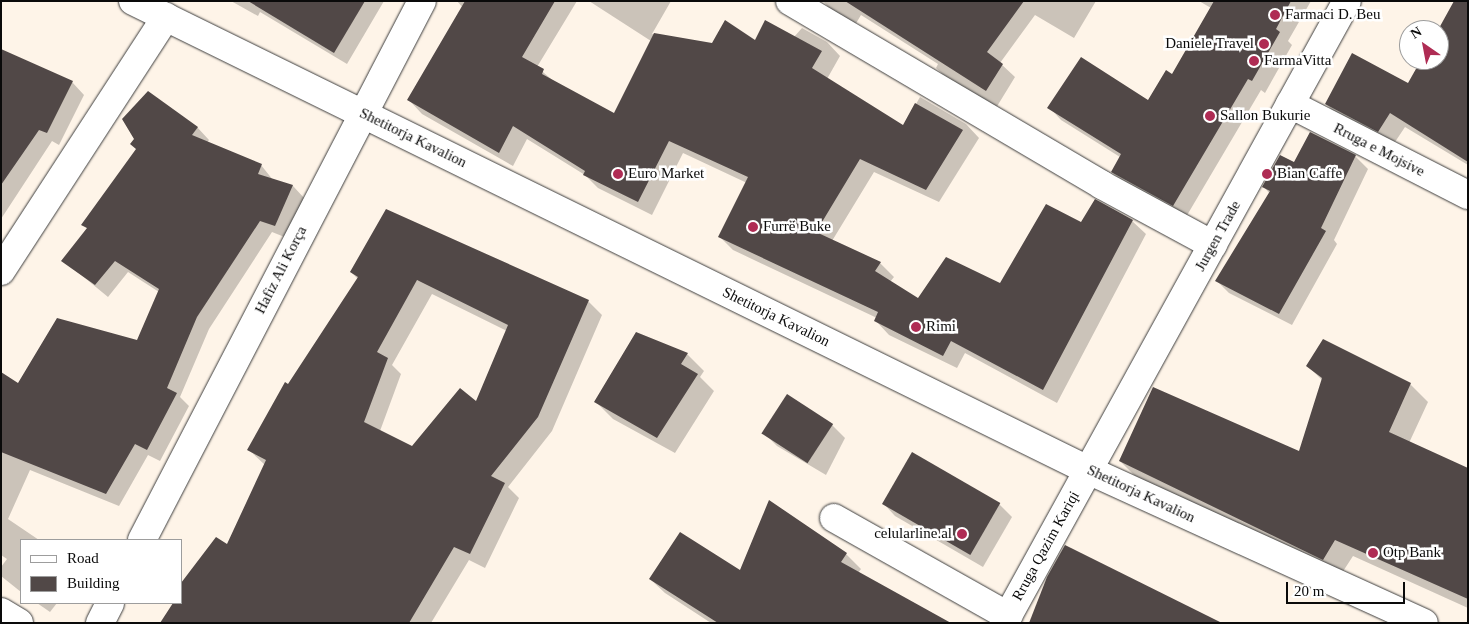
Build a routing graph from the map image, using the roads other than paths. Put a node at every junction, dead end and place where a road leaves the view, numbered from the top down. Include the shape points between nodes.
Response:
1 (133, 1) edge
2 (422, 1) edge
3 (790, 1) edge
4 (1347, 1) edge
5 (166, 17) junction
6 (1290, 104) junction
7 (362, 113) junction
8 (1468, 195) edge
9 (1213, 245) junction
10 (1, 271) edge
11 (1088, 470) junction
12 (834, 518) dead end
13 (143, 539) edge
14 (110, 604) edge
15 (1, 612) edge
16 (1006, 619) edge
17 (19, 623) edge
18 (100, 623) edge
19 (1424, 623) edge

1 - 5 street, Shetitorja Kavalion
2 - 7 street, Hafiz Ali Korça
3 - 9 street via 1102,185
4 - 6 street, Jurgen Trade
5 - 7 street, Shetitorja Kavalion
5 - 10 street
6 - 8 street, Rruga e Mojsive
6 - 9 street, Jurgen Trade
7 - 11 street, Shetitorja Kavalion
7 - 13 street, Hafiz Ali Korça
9 - 11 street, Jurgen Trade
11 - 16 street, Rruga Qazim Kariqi
11 - 19 street, Shetitorja Kavalion
12 - 16 street
14 - 18 street
15 - 17 street

